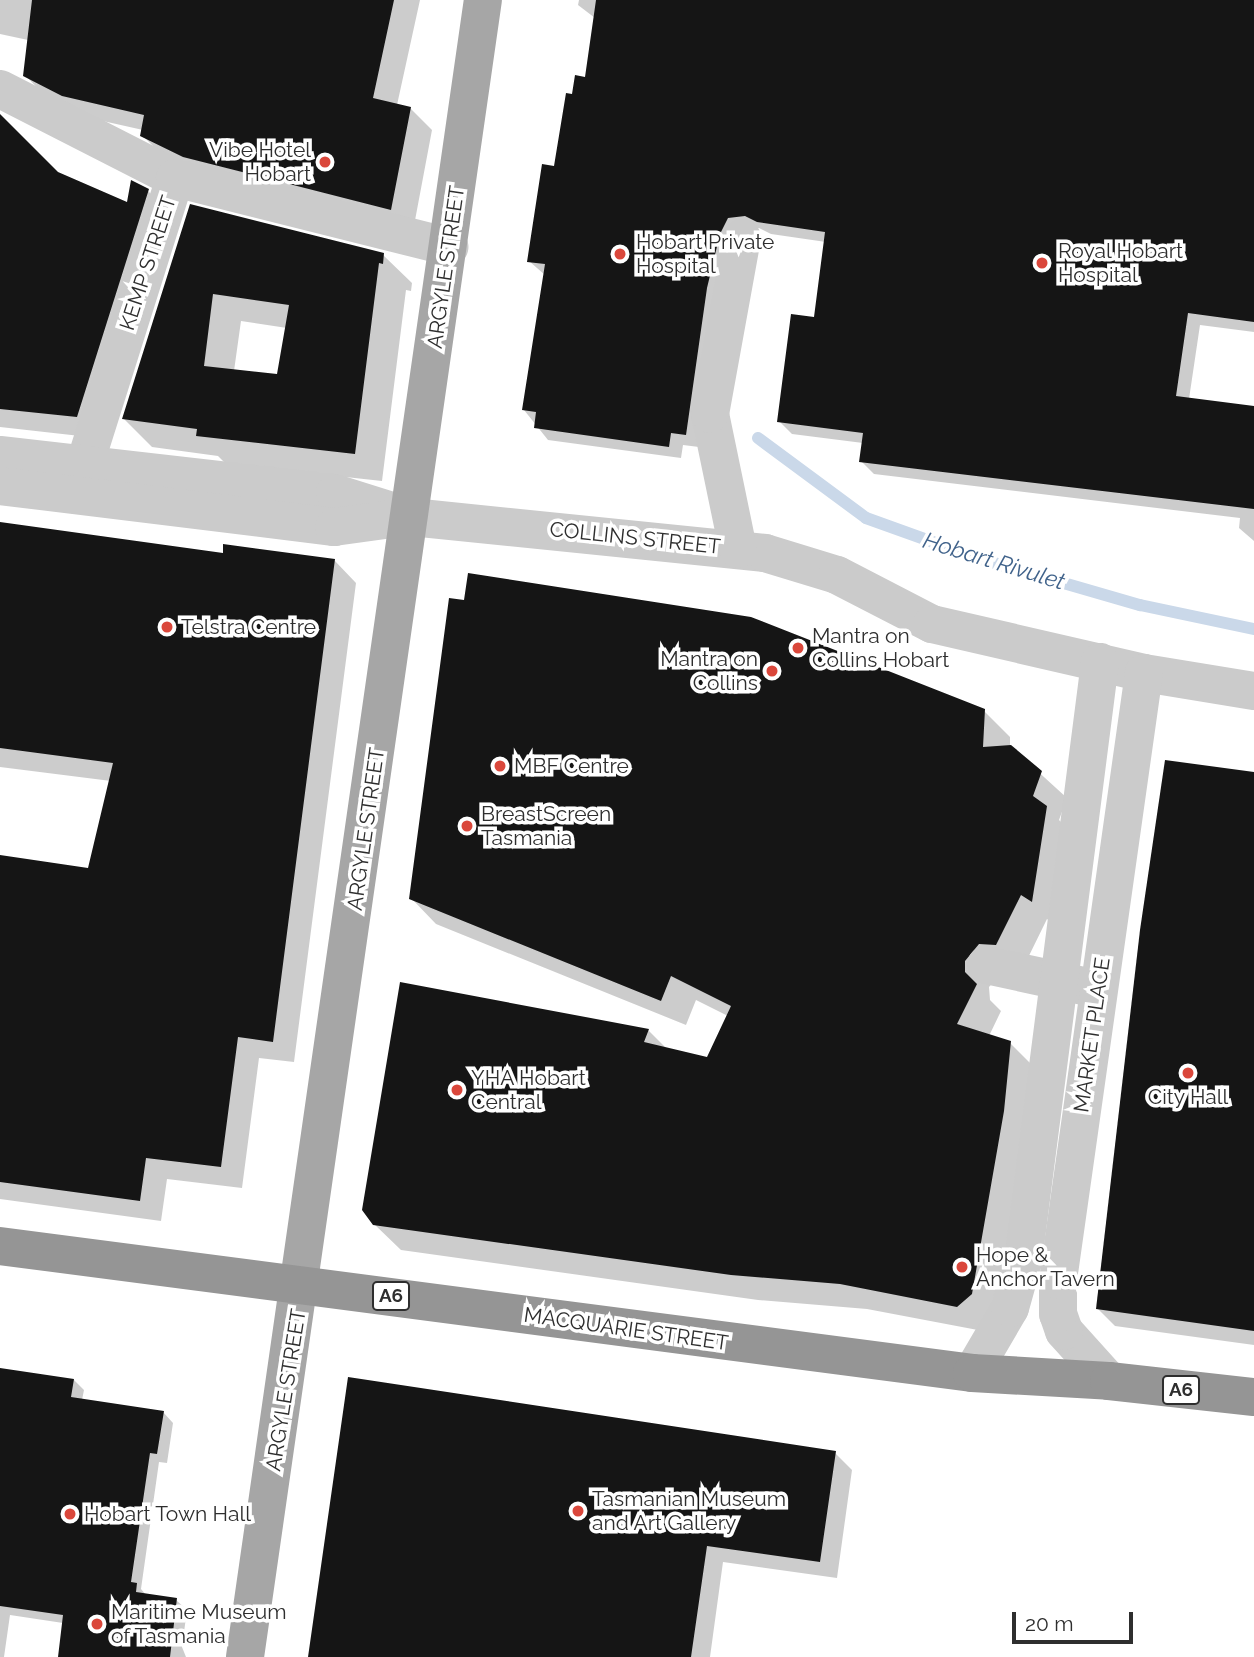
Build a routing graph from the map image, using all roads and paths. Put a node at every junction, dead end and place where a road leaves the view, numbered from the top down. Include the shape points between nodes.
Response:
1 (483, 0) edge
2 (0, 89) edge
3 (175, 178) junction
4 (743, 238) dead end
5 (449, 247) junction
6 (0, 454) edge
7 (79, 480) junction
8 (0, 486) edge
9 (411, 517) junction
10 (738, 549) junction
11 (1100, 662) junction
12 (1144, 673) junction
13 (1254, 691) edge
14 (986, 965) dead end
15 (1059, 979) junction
16 (1099, 990) junction
17 (0, 1246) edge
18 (302, 1284) junction
19 (972, 1373) junction
20 (1109, 1381) junction
21 (1254, 1397) edge
22 (246, 1657) edge

1 - 5 main road, ARGYLE STREET
2 - 3 street, KEMP STREET
3 - 5 street
3 - 7 street, KEMP STREET
4 - 10 street via 710,414
5 - 9 main road, ARGYLE STREET
6 - 7 street
7 - 8 street
7 - 9 street, COLLINS STREET via 334,527
9 - 10 street, COLLINS STREET
9 - 18 main road, ARGYLE STREET
10 - 11 street, COLLINS STREET via 816,566 932,624
11 - 12 street, COLLINS STREET
11 - 15 street, MARKET PLACE
12 - 13 street, COLLINS STREET
12 - 16 street, MARKET PLACE
14 - 15 street
15 - 16 street
15 - 19 street, MARKET PLACE via 1018,1285 998,1332
16 - 20 street, MARKET PLACE via 1058,1302 1070,1339
17 - 18 highway, MACQUARIE STREET / A6
18 - 19 highway, MACQUARIE STREET / A6
18 - 22 main road, ARGYLE STREET
19 - 20 highway, MACQUARIE STREET / A6
20 - 21 highway, MACQUARIE STREET / A6

